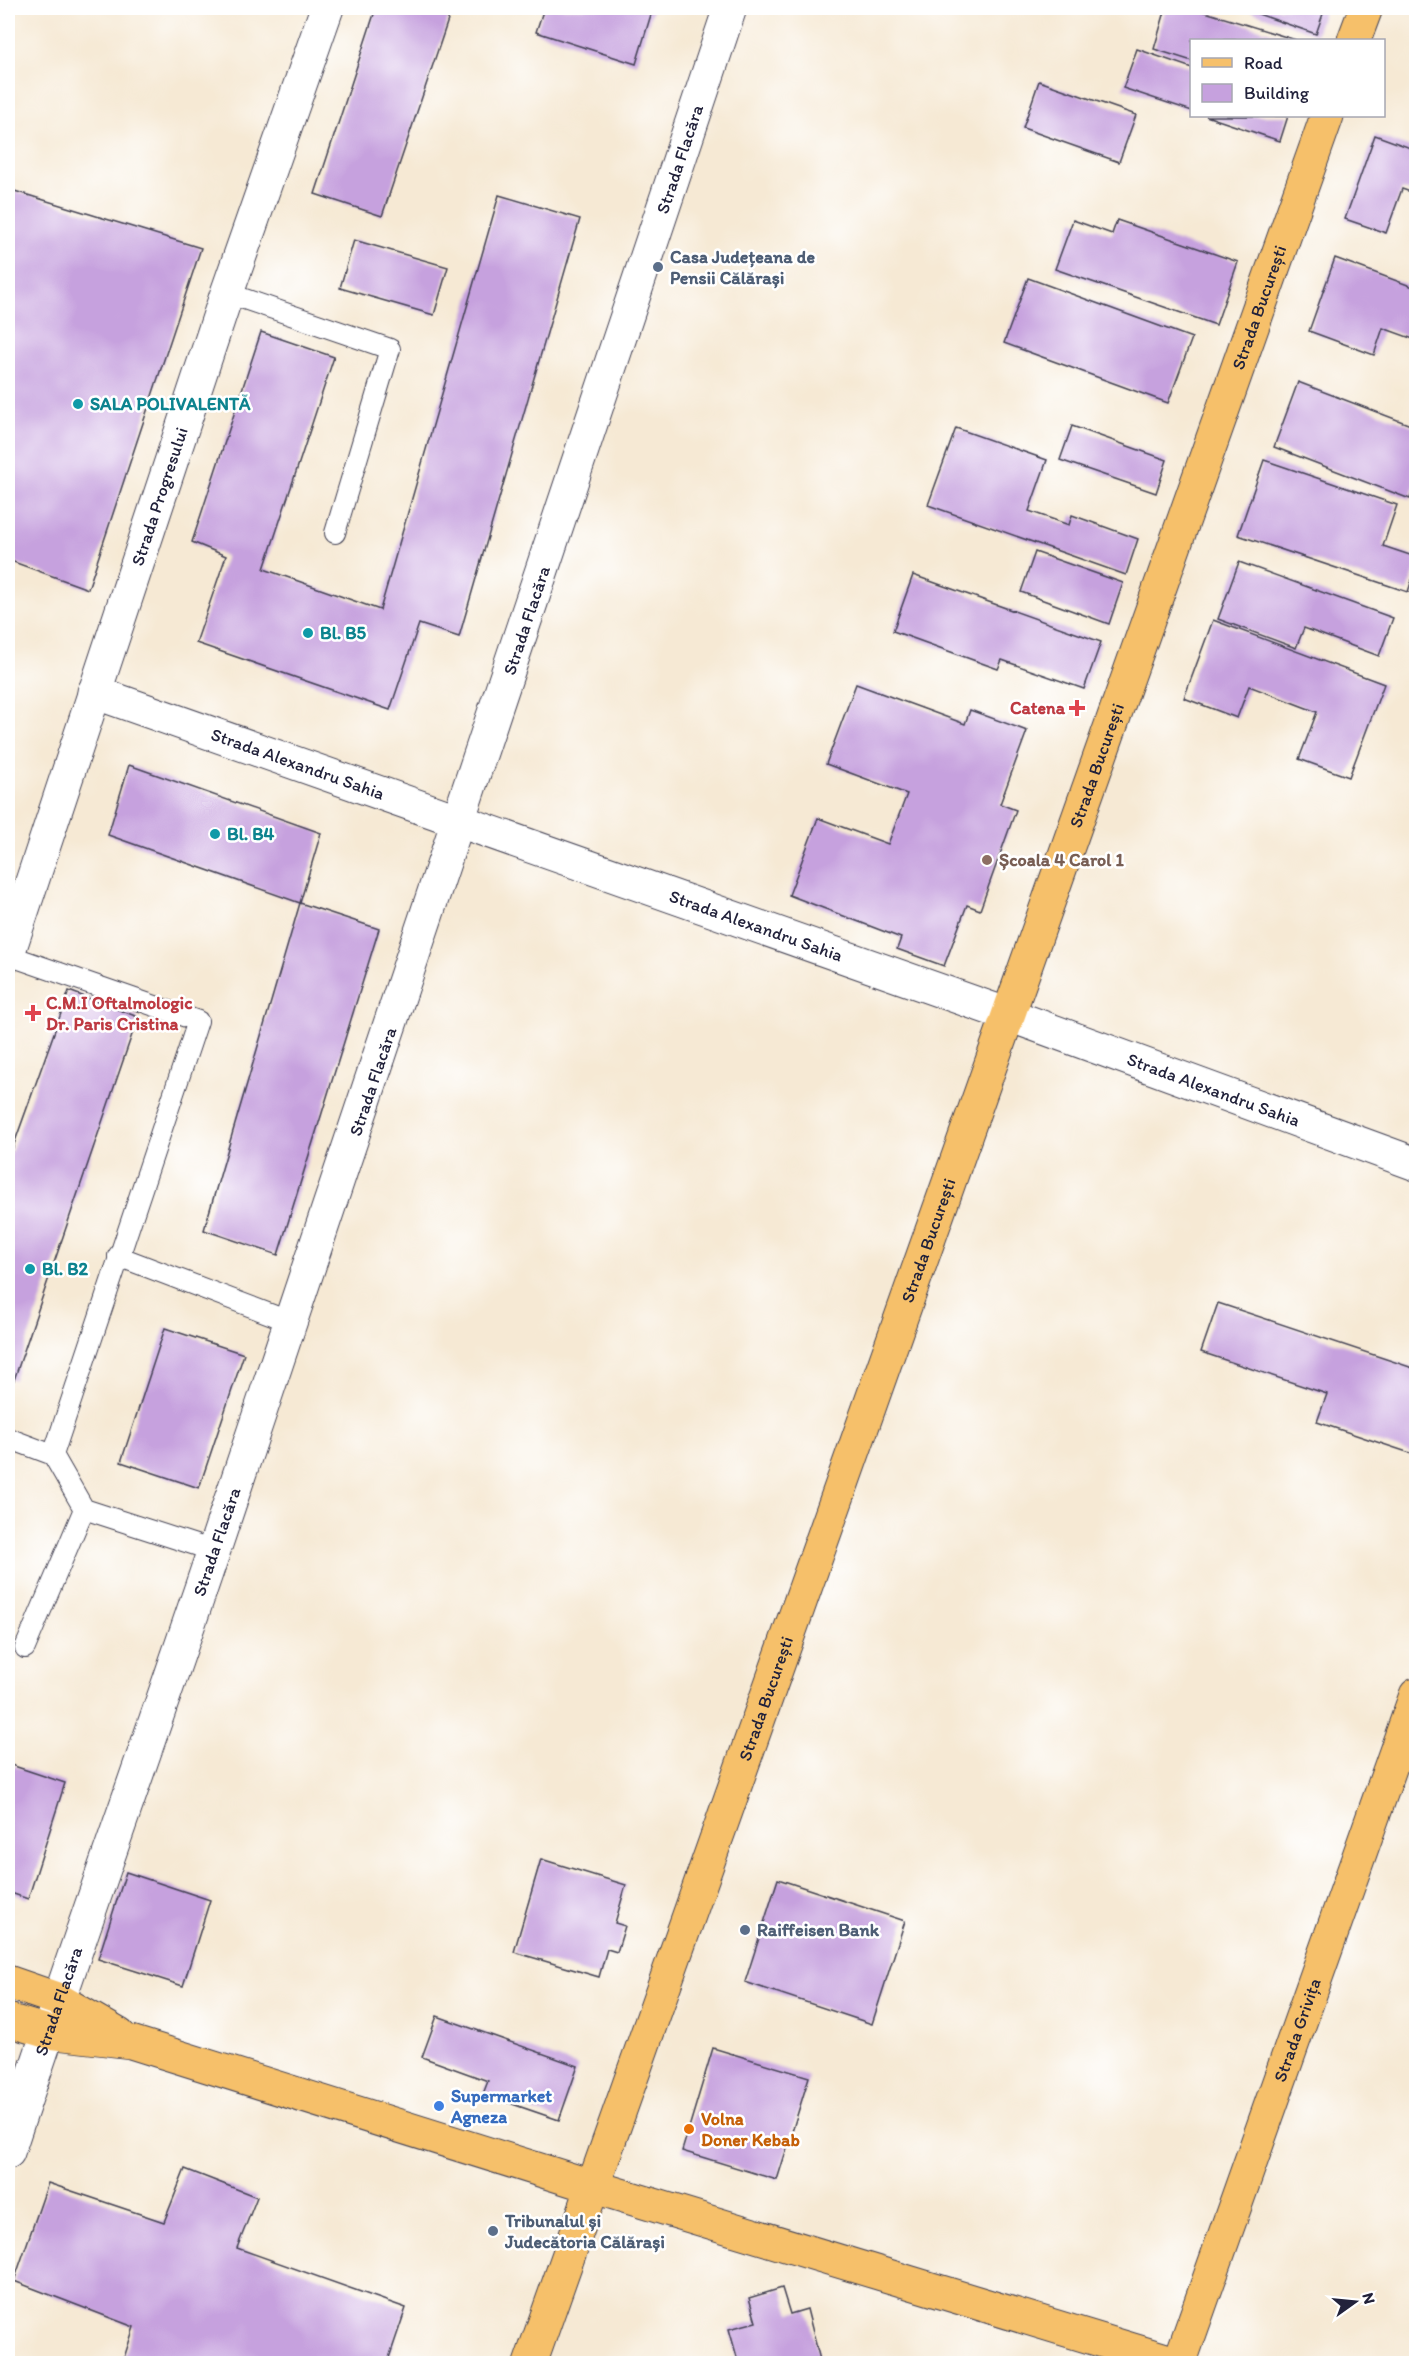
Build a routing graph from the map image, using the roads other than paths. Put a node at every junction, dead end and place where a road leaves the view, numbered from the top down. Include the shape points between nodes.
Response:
1 (327, 8) edge
2 (730, 8) edge
3 (1366, 8) edge
4 (1354, 39) edge
5 (1328, 117) edge
6 (227, 293) junction
7 (335, 532) dead end
8 (94, 692) junction
9 (459, 822) junction
10 (8, 955) edge
11 (1009, 1015) junction
12 (1416, 1164) edge
13 (118, 1256) junction
14 (291, 1322) junction
15 (8, 1438) edge
16 (53, 1455) junction
17 (84, 1509) junction
18 (214, 1551) junction
19 (25, 1648) dead end
20 (1416, 1695) edge
21 (8, 1982) edge
22 (57, 1999) junction
23 (8, 2020) edge
24 (48, 2032) junction
25 (131, 2042) junction
26 (8, 2152) edge
27 (591, 2187) junction
28 (530, 2364) edge
29 (1179, 2364) edge

1 - 6 street, Strada Progresului
2 - 9 street, Strada Flacăra
3 - 4 main road
5 - 11 main road, Strada București
6 - 7 lane via 390,349
6 - 8 street, Strada Progresului
8 - 9 street, Strada Alexandru Sahia
8 - 10 street, Strada Progresului
9 - 11 street, Strada Alexandru Sahia
9 - 14 street, Strada Flacăra
10 - 13 lane via 198,1021
11 - 12 street, Strada Alexandru Sahia
11 - 27 main road, Strada București
13 - 14 lane
13 - 16 lane
14 - 18 street, Strada Flacăra
15 - 16 lane
16 - 17 lane
17 - 18 lane
17 - 19 lane
18 - 22 street, Strada Flacăra
20 - 29 main road, Strada Grivița
21 - 22 main road
22 - 24 street, Strada Flacăra
22 - 25 main road
23 - 24 main road
24 - 25 main road
24 - 26 street, Strada Flacăra
25 - 27 main road
27 - 28 main road, Strada București
27 - 29 main road

